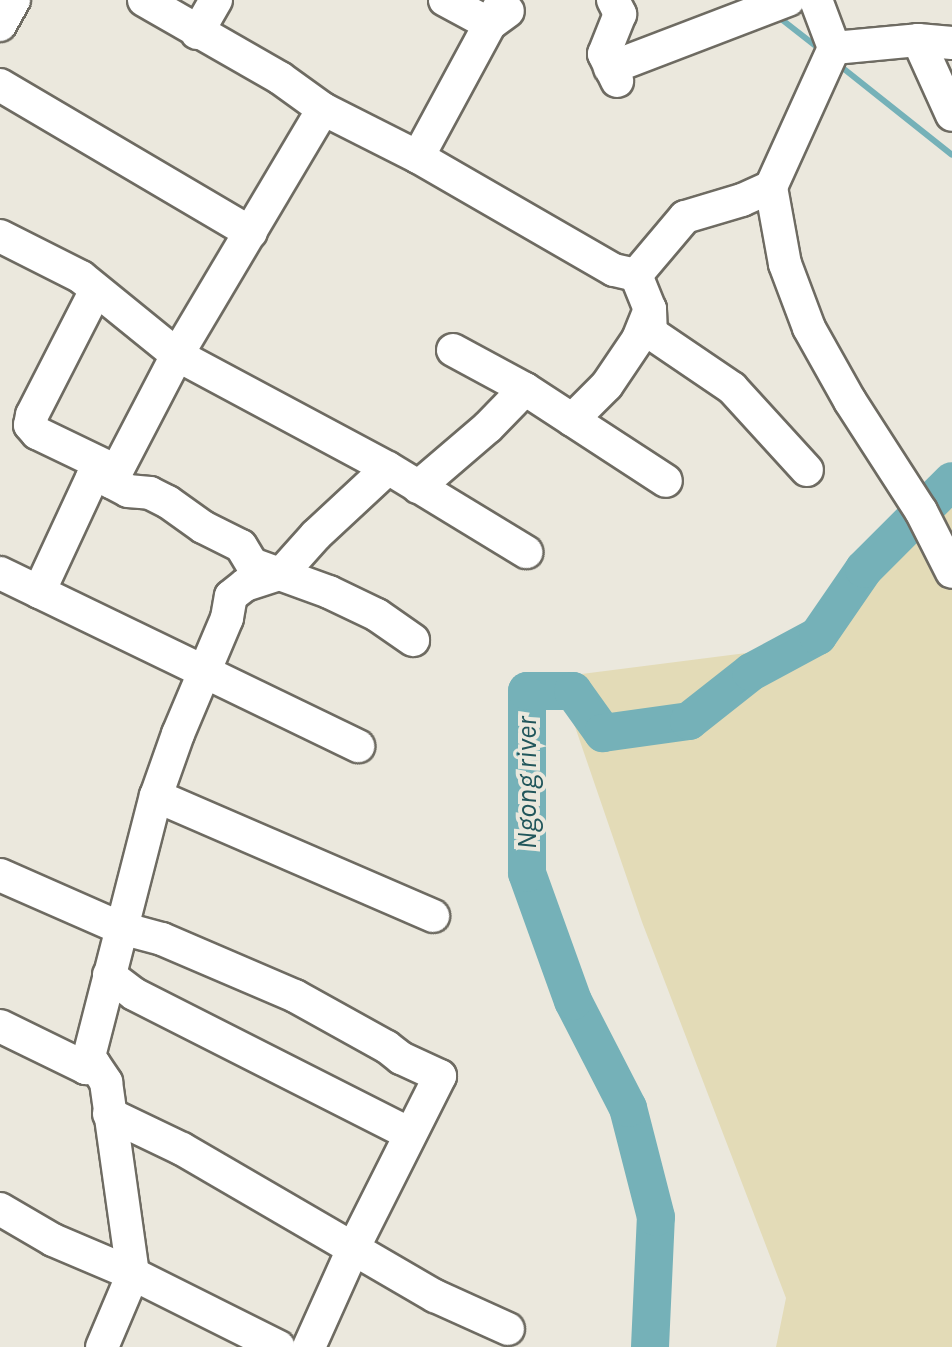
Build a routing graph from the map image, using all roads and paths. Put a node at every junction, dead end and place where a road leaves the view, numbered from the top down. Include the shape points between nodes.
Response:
1 (14, 0) edge
2 (144, 0) edge
3 (216, 0) edge
4 (445, 0) edge
5 (519, 0) edge
6 (613, 0) edge
7 (788, 0) edge
8 (816, 0) edge
9 (496, 12) edge
10 (0, 25) edge
11 (197, 33) junction
12 (940, 39) edge
13 (834, 48) junction
14 (0, 85) edge
15 (323, 109) junction
16 (952, 115) edge
17 (418, 157) junction
18 (771, 187) junction
19 (251, 233) junction
20 (0, 236) edge
21 (636, 275) junction
22 (96, 290) junction
23 (650, 309) junction
24 (453, 350) dead end
25 (177, 355) junction
26 (525, 389) junction
27 (572, 420) junction
28 (388, 468) junction
29 (807, 470) dead end
30 (113, 476) junction
31 (666, 481) dead end
32 (418, 487) junction
33 (526, 552) dead end
34 (952, 572) edge
35 (0, 573) edge
36 (282, 573) junction
37 (39, 592) junction
38 (413, 640) dead end
39 (203, 672) junction
40 (358, 746) dead end
41 (156, 796) junction
42 (0, 875) edge
43 (433, 916) dead end
44 (121, 928) junction
45 (109, 975) junction
46 (0, 1026) edge
47 (86, 1068) junction
48 (109, 1114) junction
49 (410, 1134) junction
50 (0, 1209) edge
51 (353, 1249) junction
52 (133, 1274) junction
53 (508, 1329) dead end
54 (102, 1347) edge
55 (279, 1347) edge
56 (309, 1347) edge

1 - 10 street
2 - 11 street
3 - 11 street
4 - 9 street
5 - 9 street
6 - 7 street via 620,14 604,54 614,75
8 - 13 street
9 - 17 street
11 - 15 street via 280,78
12 - 13 street
12 - 16 street
13 - 18 street
14 - 19 street
15 - 17 street
15 - 19 street
17 - 21 street via 614,270
18 - 21 street via 685,217
18 - 34 street via 785,264 809,328 921,511
19 - 25 street
20 - 22 street
21 - 23 street
22 - 25 street
22 - 30 street via 30,425
23 - 27 street via 638,339 607,385
23 - 29 street via 651,333 732,388
24 - 26 street
25 - 28 street
25 - 30 street
26 - 27 street
26 - 32 street
27 - 31 street
28 - 32 street
28 - 36 street
30 - 36 street via 128,491 150,493 241,546 252,564
30 - 37 street via 92,478
32 - 33 street
35 - 37 street
36 - 38 street via 377,615
36 - 39 street via 245,585 231,596
37 - 39 street
39 - 40 street
39 - 41 street
41 - 43 street
41 - 44 street
42 - 44 street
44 - 45 street
44 - 49 street via 162,939 295,996 438,1074 439,1082
45 - 47 street
45 - 49 street via 134,994
46 - 47 street
47 - 48 street via 94,1064 102,1073
48 - 51 street via 182,1149
48 - 52 street
49 - 51 street
50 - 52 street via 53,1240
51 - 53 street via 435,1296
51 - 56 street
52 - 54 street
52 - 55 street

